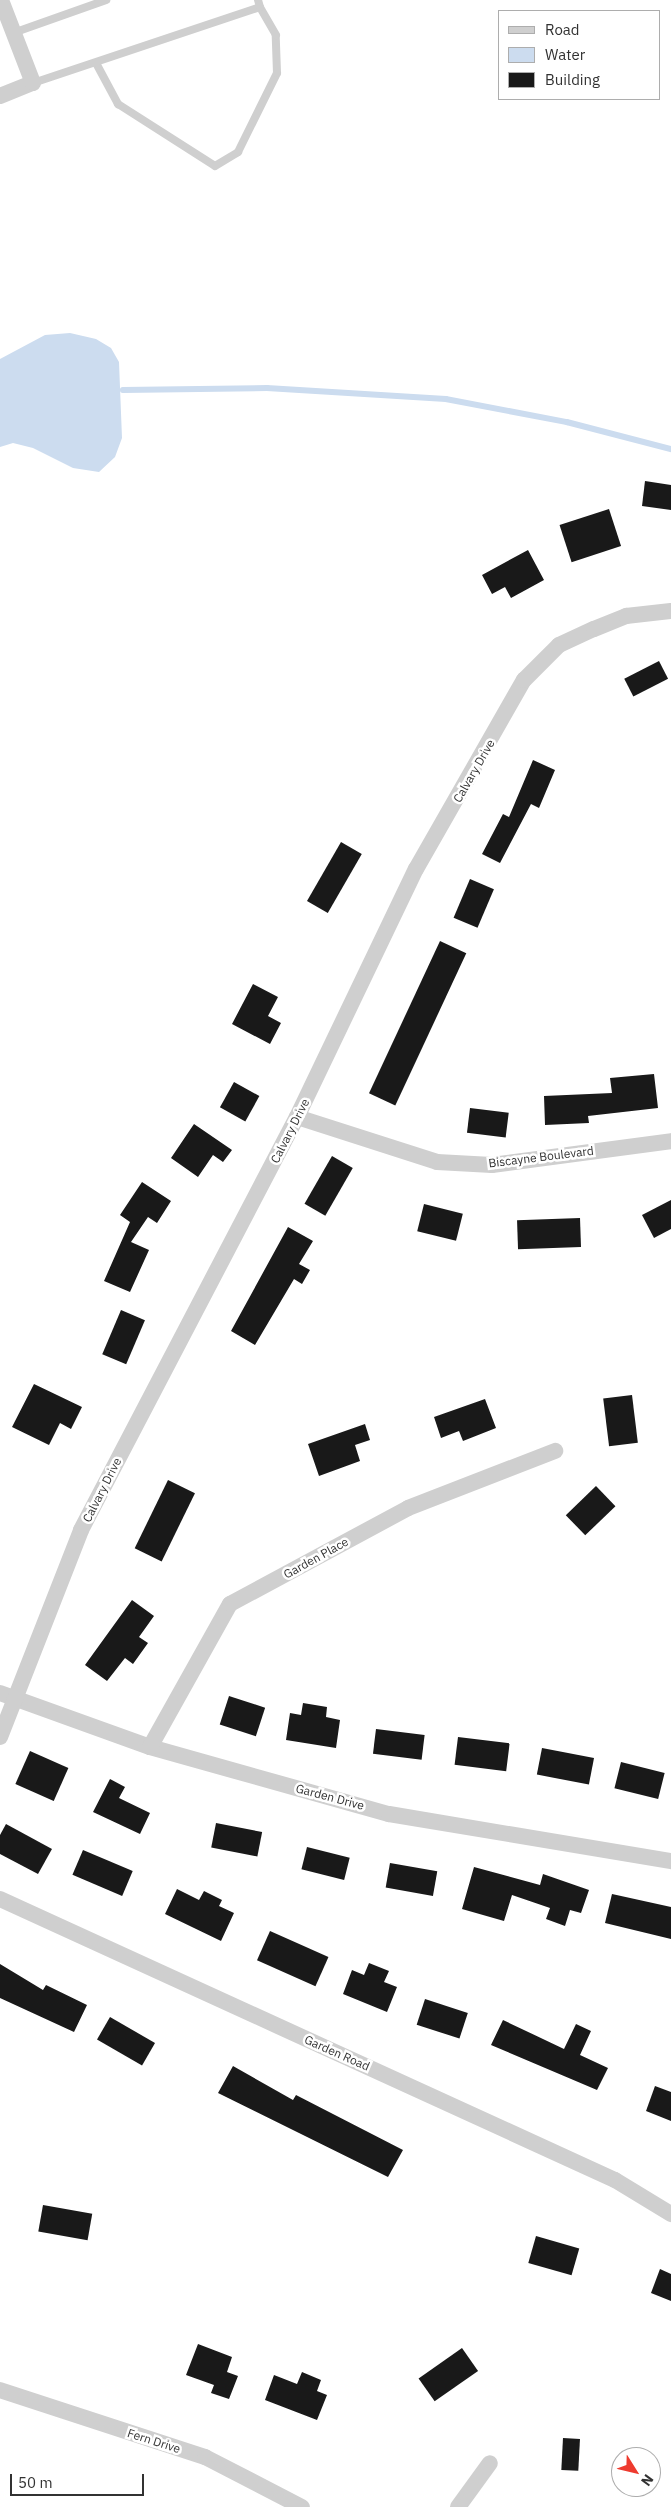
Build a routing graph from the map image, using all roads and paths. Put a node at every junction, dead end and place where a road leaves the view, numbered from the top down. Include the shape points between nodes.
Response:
1 (1, 0) edge
2 (106, 0) edge
3 (259, 3) edge
4 (14, 33) junction
5 (96, 64) junction
6 (33, 83) junction
7 (0, 96) edge
8 (671, 611) edge
9 (298, 1117) junction
10 (671, 1141) edge
11 (555, 1451) dead end
12 (7, 1696) edge
13 (0, 1737) edge
14 (150, 1747) junction
15 (671, 1862) edge
16 (0, 1899) edge
17 (671, 2214) edge
18 (0, 2390) edge
19 (490, 2463) dead end
20 (302, 2507) edge
21 (458, 2507) edge

1 - 4 street
2 - 4 lane
3 - 5 lane
3 - 5 lane via 276,35 277,73 238,152 215,166 118,104
4 - 6 street
5 - 6 lane
6 - 7 street
8 - 9 street, Calvary Drive via 626,616 559,645 524,680 416,869
9 - 10 street, Biscayne Boulevard via 438,1162 492,1165
9 - 12 street, Calvary Drive via 81,1530
11 - 14 street, Garden Place via 408,1508 230,1604
12 - 13 street
12 - 14 street, Garden Drive
14 - 15 street, Garden Drive via 389,1814
16 - 17 street, Garden Road via 614,2180
18 - 20 street, Fern Drive via 205,2457
19 - 21 street

